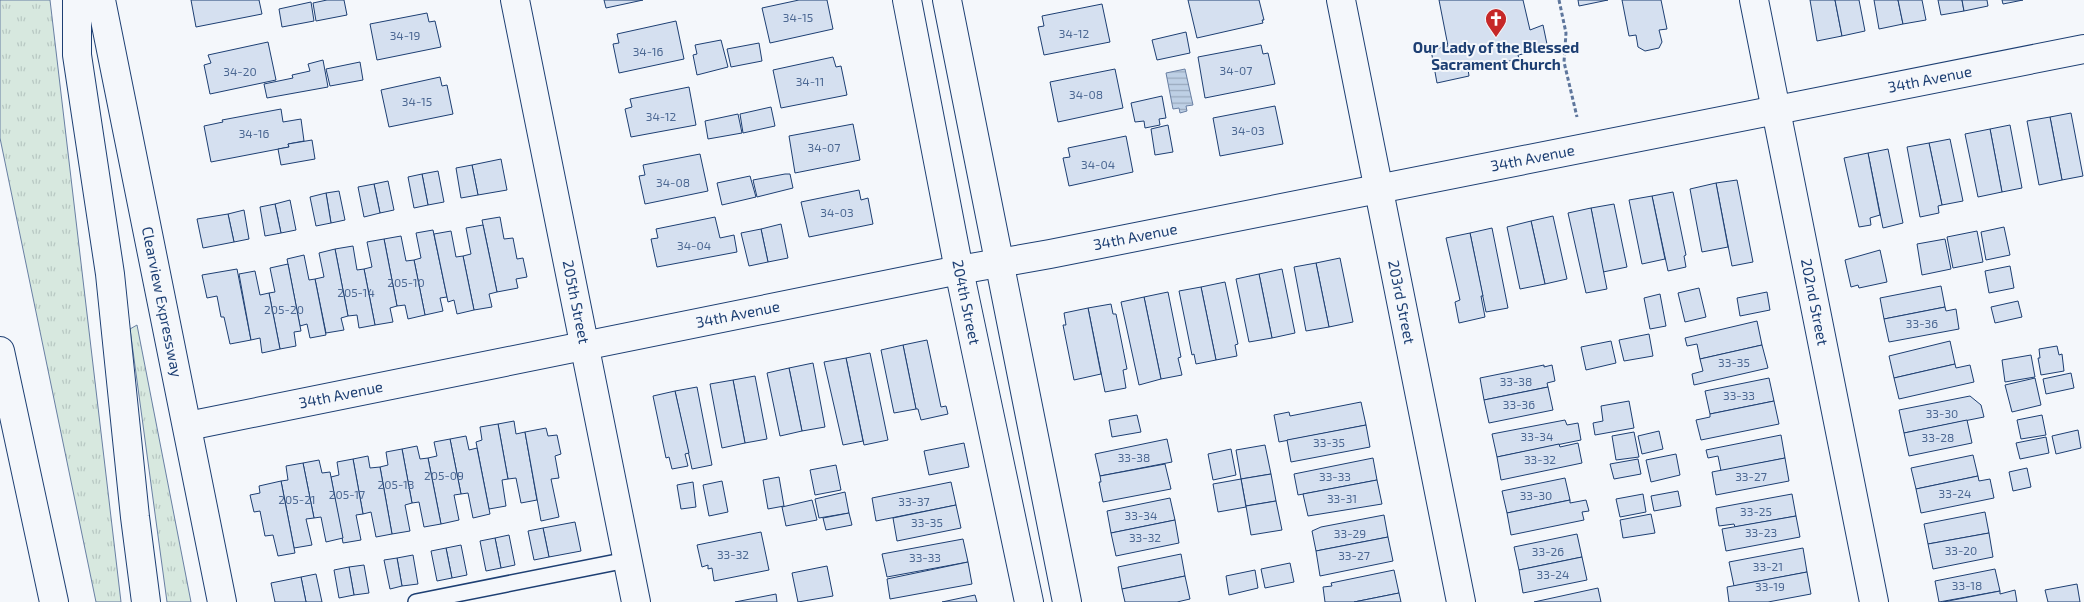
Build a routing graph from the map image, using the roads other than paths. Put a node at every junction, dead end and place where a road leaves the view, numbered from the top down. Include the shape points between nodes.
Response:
1 (77, 0) edge
2 (101, 0) edge
3 (515, 0) edge
4 (907, 0) edge
5 (947, 0) edge
6 (1341, 0) edge
7 (1754, 0) edge
8 (2084, 49) edge
9 (1776, 110) junction
10 (1379, 189) junction
11 (998, 264) junction
12 (959, 270) junction
13 (585, 347) junction
14 (0, 351) edge
15 (188, 426) junction
16 (627, 560) junction
17 (54, 602) edge
18 (146, 602) edge
19 (222, 602) edge
20 (416, 602) edge
21 (636, 602) edge
22 (1030, 602) edge
23 (1066, 602) edge
24 (1462, 602) edge
25 (1874, 602) edge

1 - 18 main road via 77,55 110,274
2 - 15 main road, Clearview Expressway
3 - 13 main road, 205th Street
4 - 12 main road, 204th Street
5 - 11 main road
6 - 10 main road, 203rd Street
7 - 9 main road, 202nd Street
8 - 9 main road, 34th Avenue
9 - 10 main road, 34th Avenue
9 - 25 main road, 202nd Street
10 - 11 main road, 34th Avenue
10 - 24 main road, 203rd Street
11 - 12 main road, 34th Avenue
11 - 23 main road
12 - 13 main road, 34th Avenue
12 - 22 main road, 204th Street
13 - 15 main road, 34th Avenue
13 - 16 main road, 205th Street
14 - 17 main road
15 - 19 main road, Clearview Expressway
16 - 20 lane
16 - 21 main road, 205th Street

